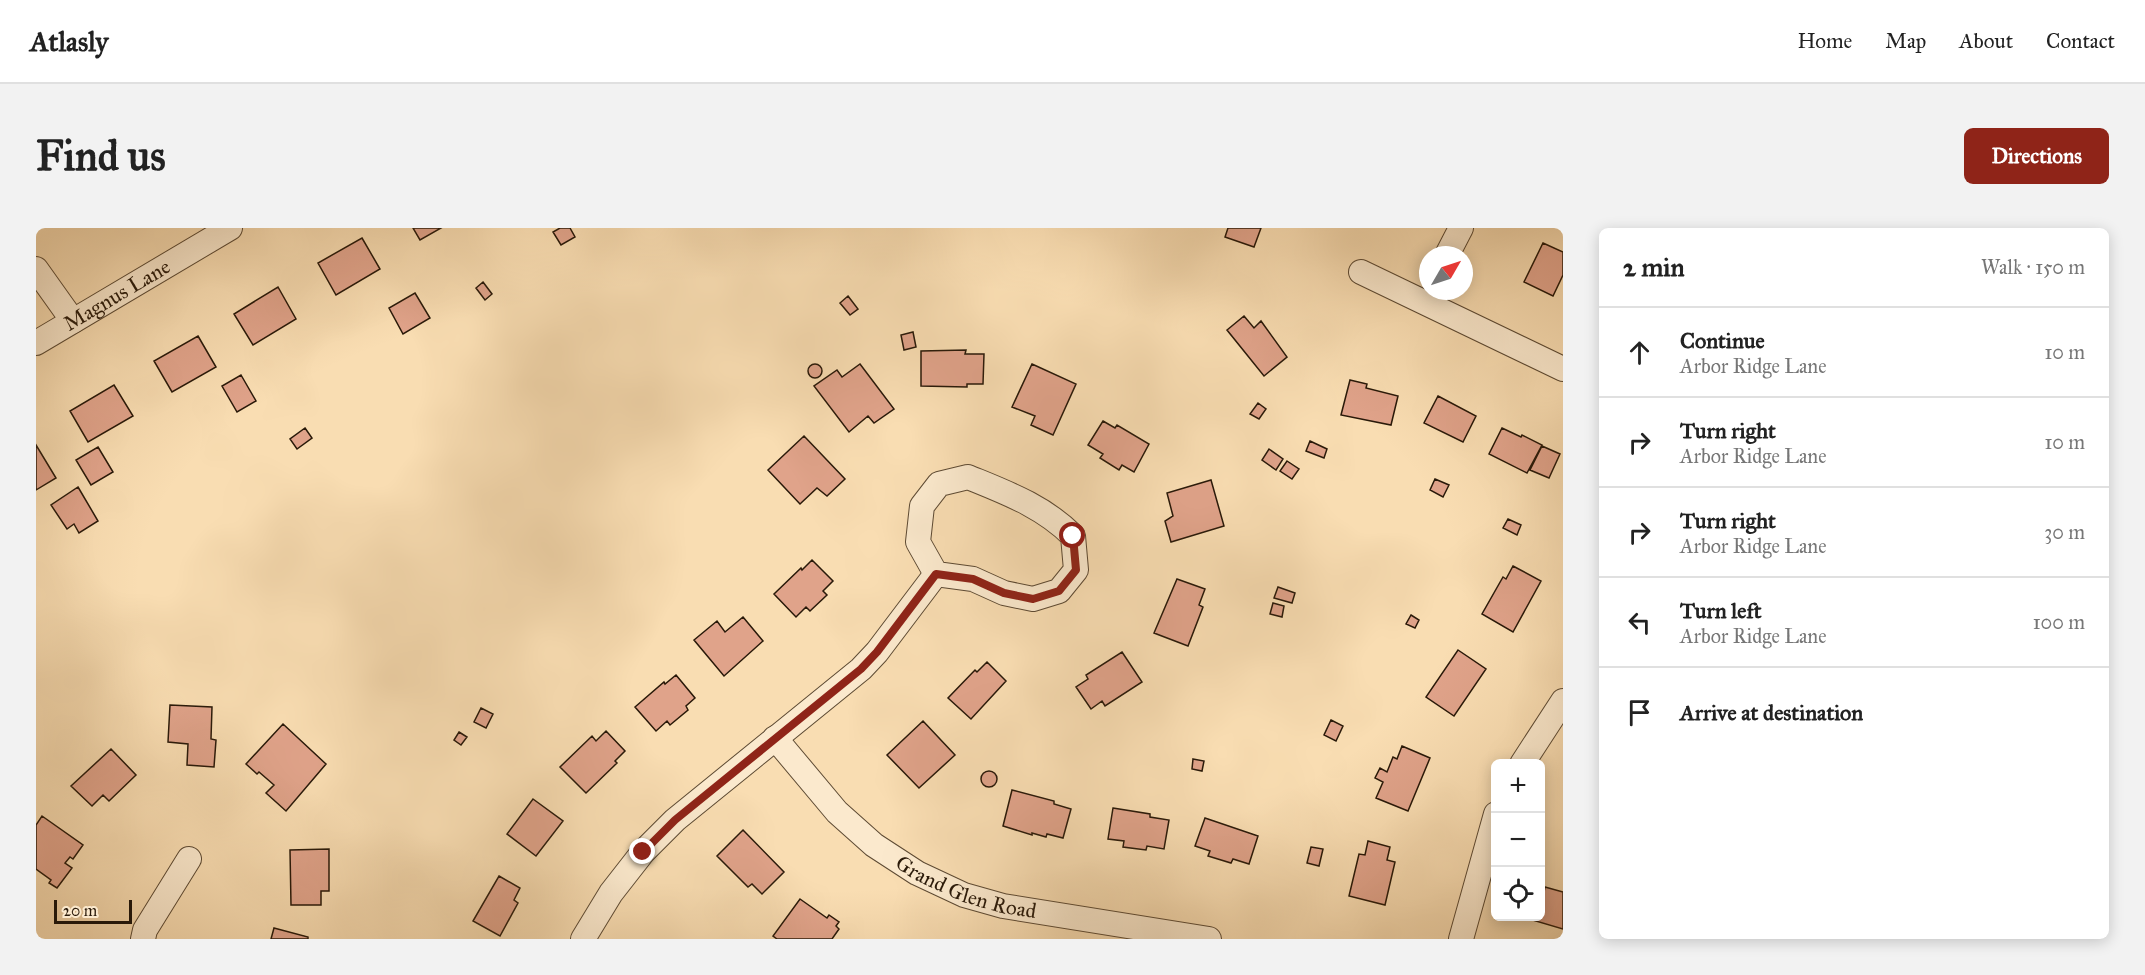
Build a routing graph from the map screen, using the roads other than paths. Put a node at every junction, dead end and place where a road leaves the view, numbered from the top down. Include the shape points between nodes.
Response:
1 (230, 228) edge
2 (1461, 228) edge
3 (1452, 246) edge
4 (36, 269) edge
5 (1361, 272) dead end
6 (1419, 294) edge
7 (1432, 300) edge
8 (73, 321) junction
9 (36, 343) edge
10 (1563, 369) edge
11 (936, 574) junction
12 (1563, 700) edge
13 (775, 738) junction
14 (1525, 759) edge
15 (1491, 832) edge
16 (189, 860) dead end
17 (143, 939) edge
18 (583, 939) edge
19 (1209, 939) edge
20 (1461, 939) edge

1 - 8 street, Magnus Lane
2 - 3 street
4 - 8 street
5 - 6 street
7 - 10 street
8 - 9 street, Magnus Lane
11 - 11 street via 973,579 1004,593 1033,599 1059,591 1076,570 1073,536 1057,520 968,477 939,484 922,506 918,542
11 - 13 street via 861,669
12 - 14 street
13 - 18 street via 675,820 643,852 611,893
13 - 19 street, Grand Glen Road via 837,812 873,844 916,873 964,895 1003,906
15 - 20 street
16 - 17 street

